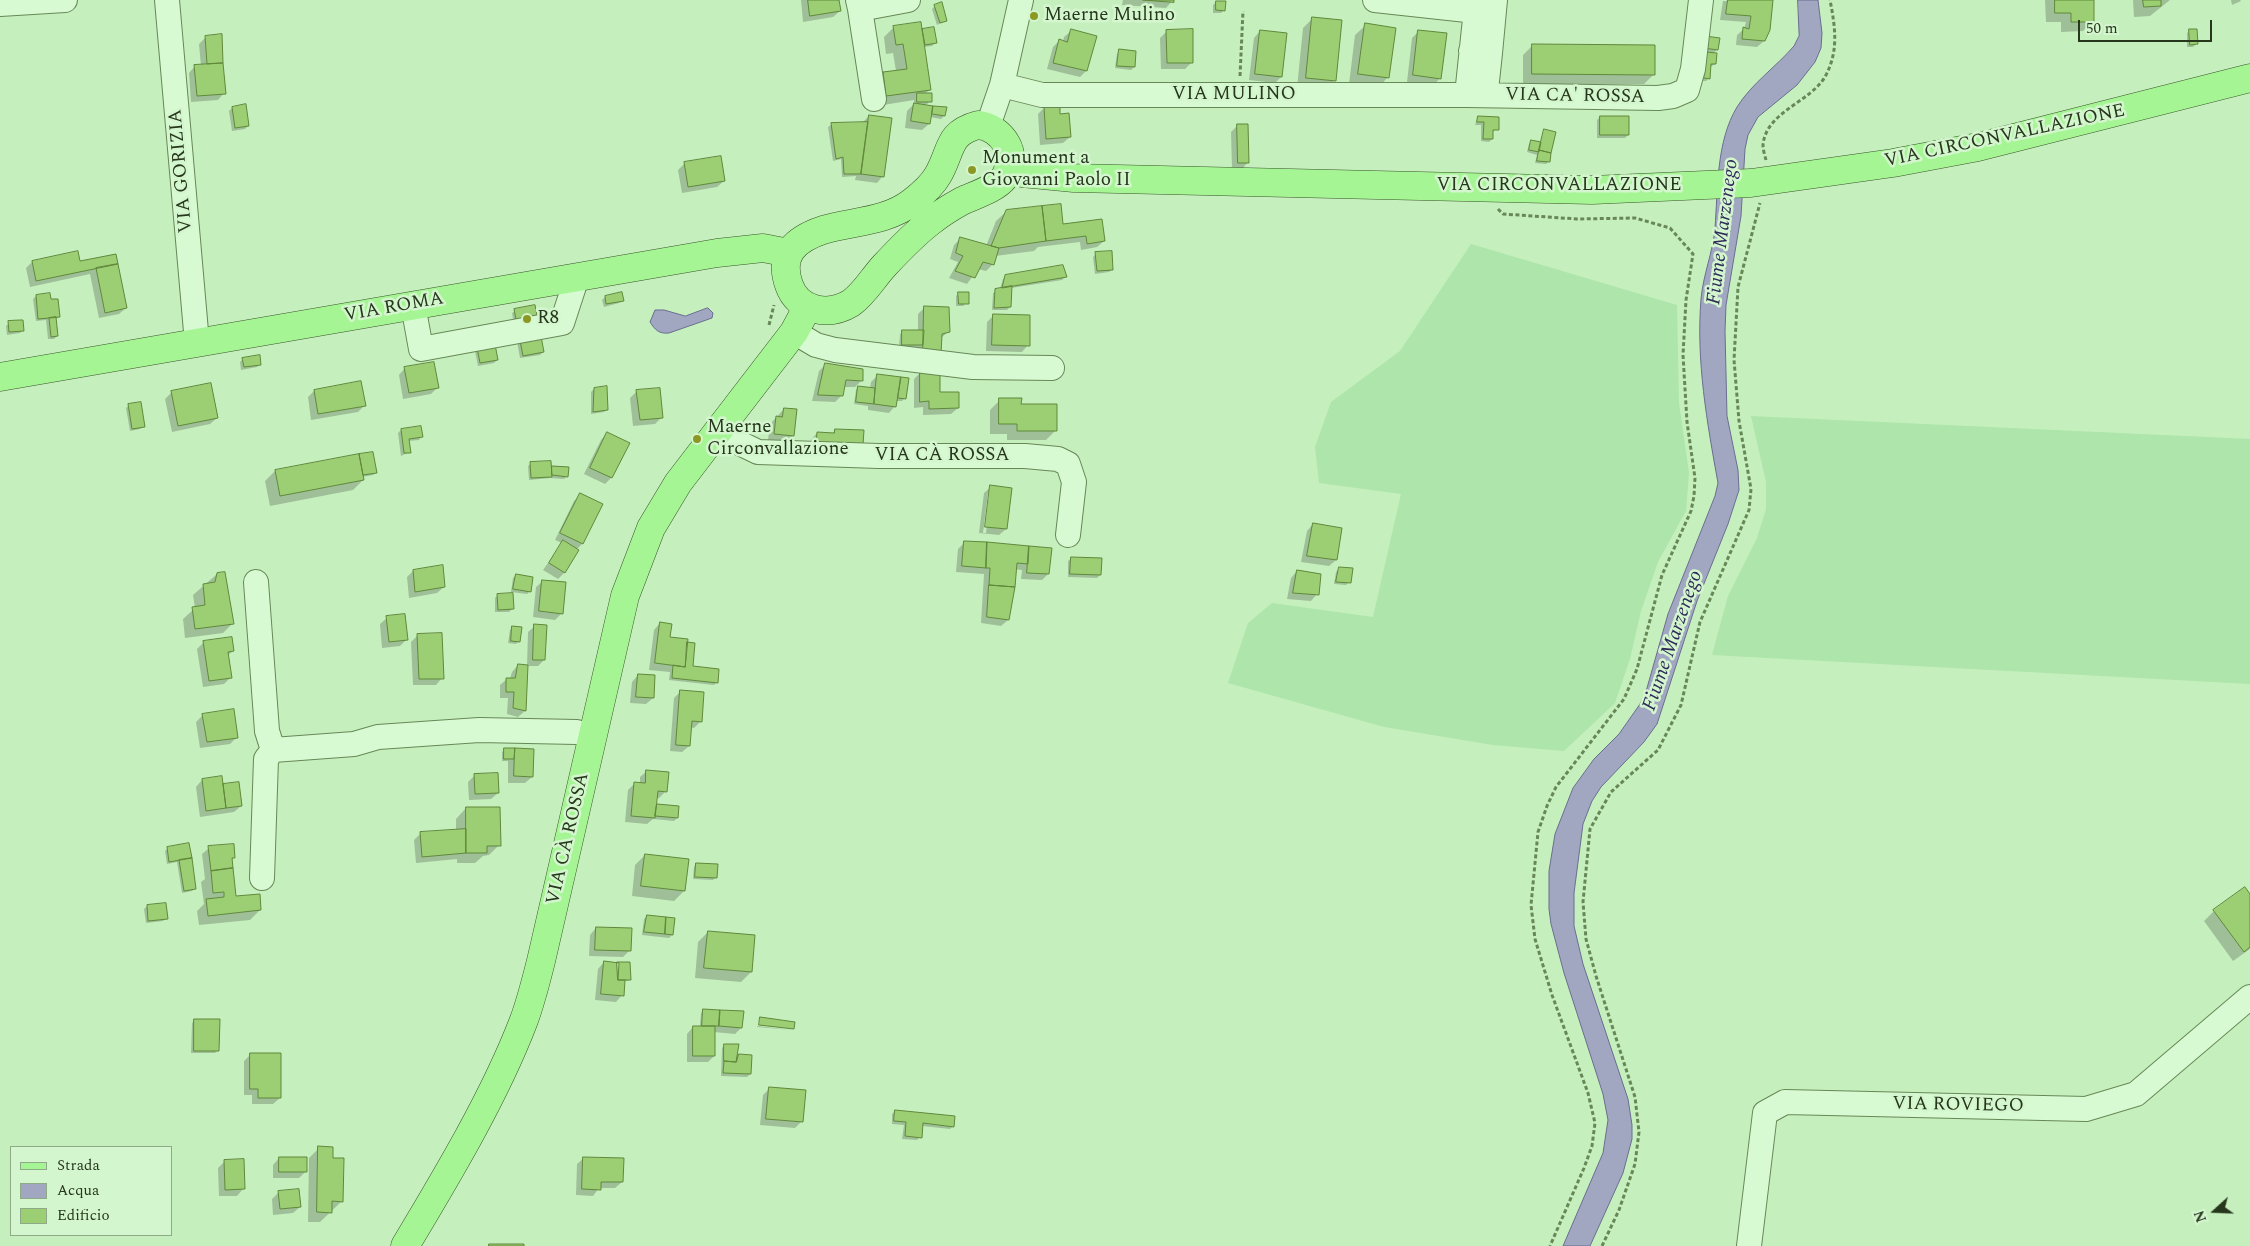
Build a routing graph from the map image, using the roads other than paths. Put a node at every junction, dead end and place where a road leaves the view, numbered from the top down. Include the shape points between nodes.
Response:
1 (65, 0) edge
2 (167, 0) edge
3 (908, 0) edge
4 (1021, 0) edge
5 (1375, 0) edge
6 (1701, 0) edge
7 (0, 4) edge
8 (859, 4) edge
9 (1483, 4) edge
10 (1481, 52) junction
11 (2250, 78) edge
12 (1487, 81) dead end
13 (1002, 85) junction
14 (1467, 95) junction
15 (874, 99) dead end
16 (988, 126) junction
17 (1008, 169) junction
18 (913, 202) junction
19 (960, 202) junction
20 (789, 254) junction
21 (576, 277) junction
22 (413, 305) junction
23 (807, 308) junction
24 (794, 332) junction
25 (197, 342) junction
26 (1052, 368) dead end
27 (0, 377) edge
28 (718, 429) junction
29 (1068, 535) dead end
30 (256, 582) dead end
31 (592, 736) junction
32 (273, 750) junction
33 (262, 878) dead end
34 (2250, 997) edge
35 (405, 1246) edge
36 (1749, 1246) edge

1 - 7 street
2 - 25 street, VIA GORIZIA
3 - 8 street
4 - 13 street
5 - 9 street
6 - 14 street, VIA CA' ROSSA via 1693,69 1687,90 1673,96
8 - 15 street
9 - 10 street
10 - 12 street
10 - 14 street
11 - 17 main road, VIA CIRCONVALLAZIONE via 1978,147 1760,183 1592,190 1477,188 1074,178
13 - 14 street, VIA MULINO via 1042,95
13 - 16 street
16 - 17 main road via 1000,133 1007,146
16 - 18 main road via 965,128 956,137 938,176
17 - 19 main road via 998,184
18 - 19 street
18 - 20 main road via 877,219 811,234 794,244
19 - 23 main road via 910,240 851,303 835,309
20 - 21 main road, VIA ROMA via 763,248 740,250
20 - 23 main road via 786,276 792,296
21 - 22 main road, VIA ROMA
21 - 22 street via 562,323 421,349
22 - 25 main road, VIA ROMA
23 - 24 main road, VIA CÀ ROSSA
24 - 26 street via 816,345 835,350 973,367
24 - 28 main road, VIA CÀ ROSSA
25 - 27 main road, VIA ROMA
28 - 29 street, VIA CÀ ROSSA via 758,452 1058,458 1068,464 1074,482
28 - 31 main road, VIA CÀ ROSSA via 678,483 651,528 624,596
30 - 32 street via 267,731
31 - 32 street via 577,732 479,730 378,737 354,744
31 - 35 main road, VIA CÀ ROSSA via 541,961 524,1019 463,1145
32 - 33 street via 266,758
34 - 36 street, VIA ROVIEGO via 2136,1094 2086,1109 1785,1102 1765,1113

